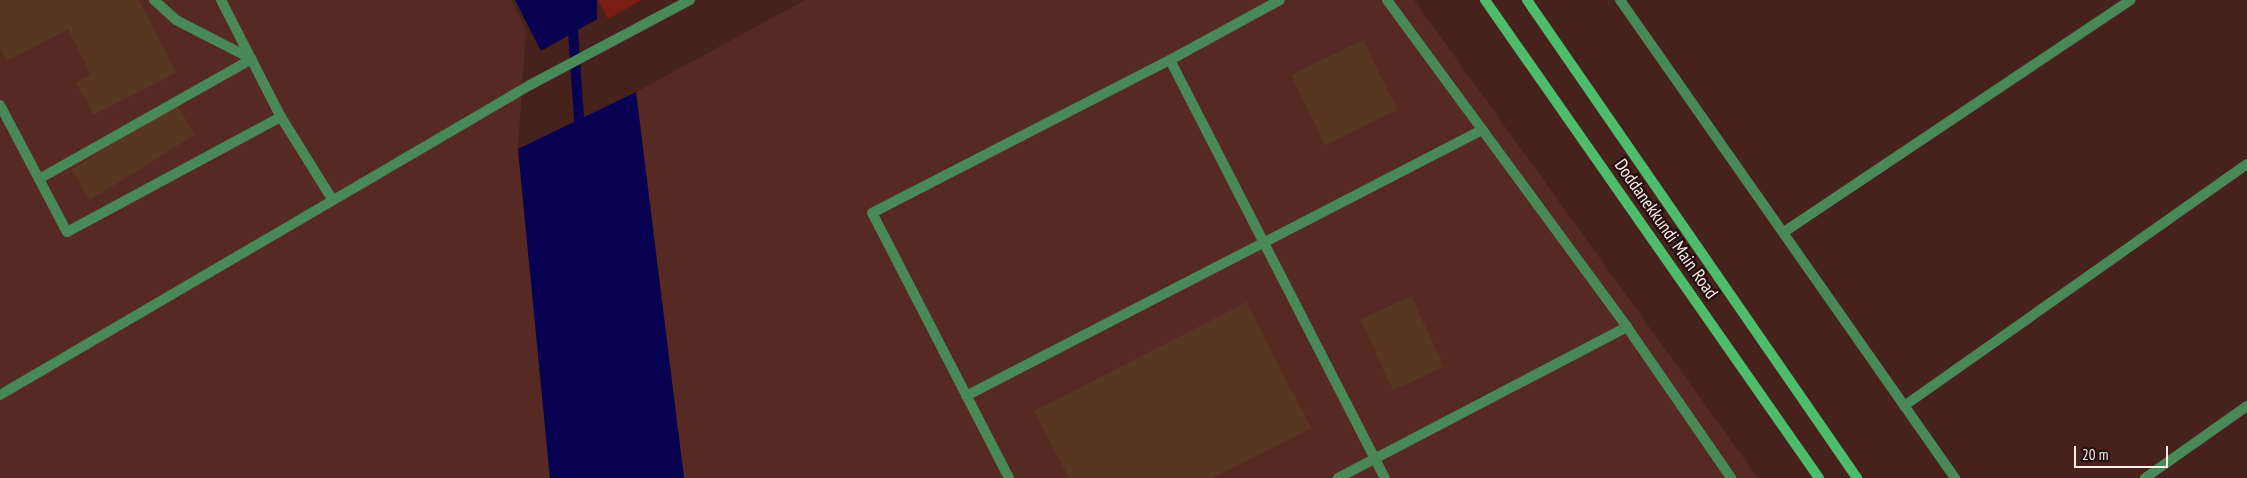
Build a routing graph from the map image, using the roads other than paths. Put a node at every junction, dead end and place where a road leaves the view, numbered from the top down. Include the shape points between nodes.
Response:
1 (154, 0) edge
2 (221, 0) edge
3 (690, 0) edge
4 (1280, 0) edge
5 (1387, 0) edge
6 (1485, 0) edge
7 (1527, 0) edge
8 (1620, 0) edge
9 (2130, 0) edge
10 (252, 60) junction
11 (1170, 60) junction
12 (0, 106) edge
13 (282, 117) junction
14 (1482, 130) junction
15 (2247, 164) edge
16 (38, 179) junction
17 (332, 199) junction
18 (1784, 232) junction
19 (1264, 242) junction
20 (1628, 327) junction
21 (0, 395) edge
22 (966, 396) junction
23 (1904, 406) junction
24 (2247, 406) edge
25 (1375, 459) junction
26 (1009, 478) edge
27 (1338, 478) edge
28 (1385, 478) edge
29 (1731, 478) edge
30 (1819, 478) edge
31 (1857, 478) edge
32 (1955, 478) edge
33 (2145, 478) edge

1 - 10 street via 176,20
2 - 10 street
3 - 17 street via 530,85
4 - 11 street
5 - 14 street
6 - 30 street, Doddanekkundi Main Road
7 - 31 street, Doddanekkundi Main Road
8 - 18 street
9 - 18 street
10 - 13 street
10 - 16 street
11 - 19 street
11 - 22 street via 872,213
12 - 16 street
13 - 16 street via 67,232
13 - 17 street
14 - 19 street
14 - 20 street
15 - 23 street
17 - 21 street
18 - 23 street
19 - 22 street
19 - 25 street
20 - 25 street
20 - 29 street
22 - 26 street
23 - 32 street
24 - 33 street
25 - 27 street
25 - 28 street

